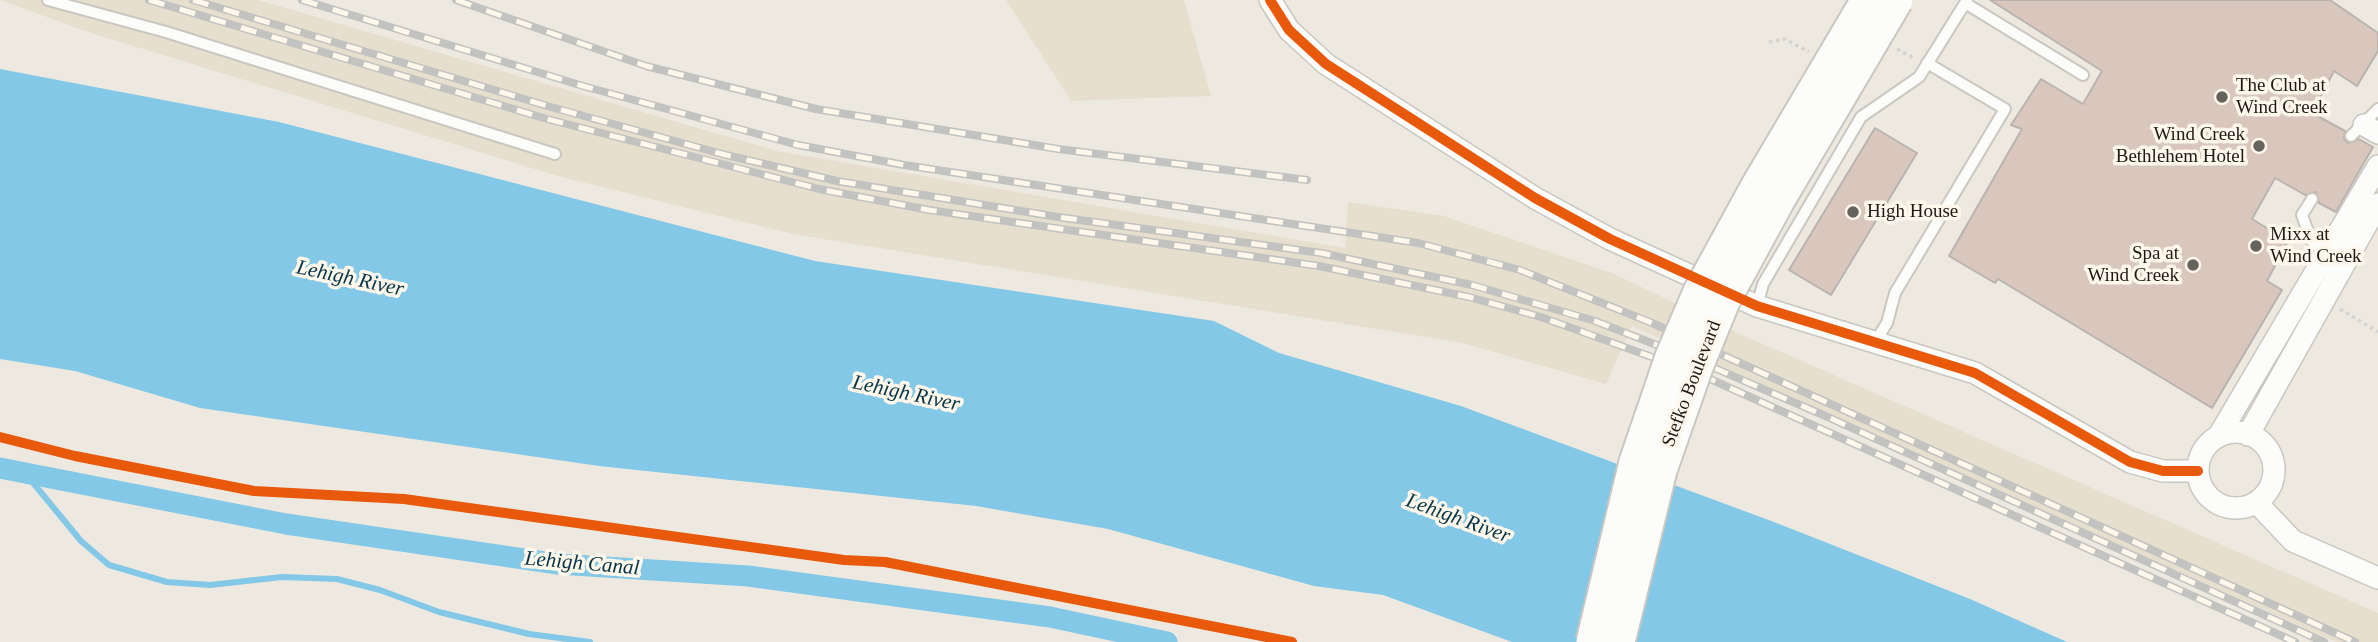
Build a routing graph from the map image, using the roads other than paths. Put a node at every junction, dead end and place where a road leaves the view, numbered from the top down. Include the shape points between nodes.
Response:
1 (48, 0) edge
2 (1270, 0) edge
3 (1868, 0) edge
4 (1896, 0) edge
5 (1966, 1) edge
6 (1927, 63) junction
7 (2083, 75) dead end
8 (555, 154) dead end
9 (2378, 166) edge
10 (2312, 199) dead end
11 (2378, 204) edge
12 (2335, 260) junction
13 (1757, 306) junction
14 (1875, 342) junction
15 (2248, 435) junction
16 (2218, 437) junction
17 (2198, 471) junction
18 (2256, 502) junction
19 (2378, 578) edge
20 (1592, 642) edge
21 (1618, 642) edge

1 - 8 lane via 166,32
2 - 13 street via 1290,30 1326,64 1524,190 1610,239
3 - 20 main road, Stefko Boulevard, bridge via 1758,186 1700,292 1672,357 1636,462
4 - 21 main road, Stefko Boulevard, bridge via 1723,301 1660,470
5 - 6 lane
5 - 7 lane
6 - 13 lane via 1912,83 1861,117 1762,284
6 - 14 lane via 2005,109 1895,293 1887,323
9 - 12 street
10 - 12 lane via 2302,215 2311,240
11 - 12 street
12 - 15 street
12 - 16 street
13 - 14 street
14 - 17 street via 1975,373 2130,461 2163,471
15 - 16 street
15 - 18 street via 2264,445 2274,468 2267,492
16 - 17 street via 2201,454
17 - 18 street via 2203,490 2222,506 2234,509
18 - 19 street via 2293,541

